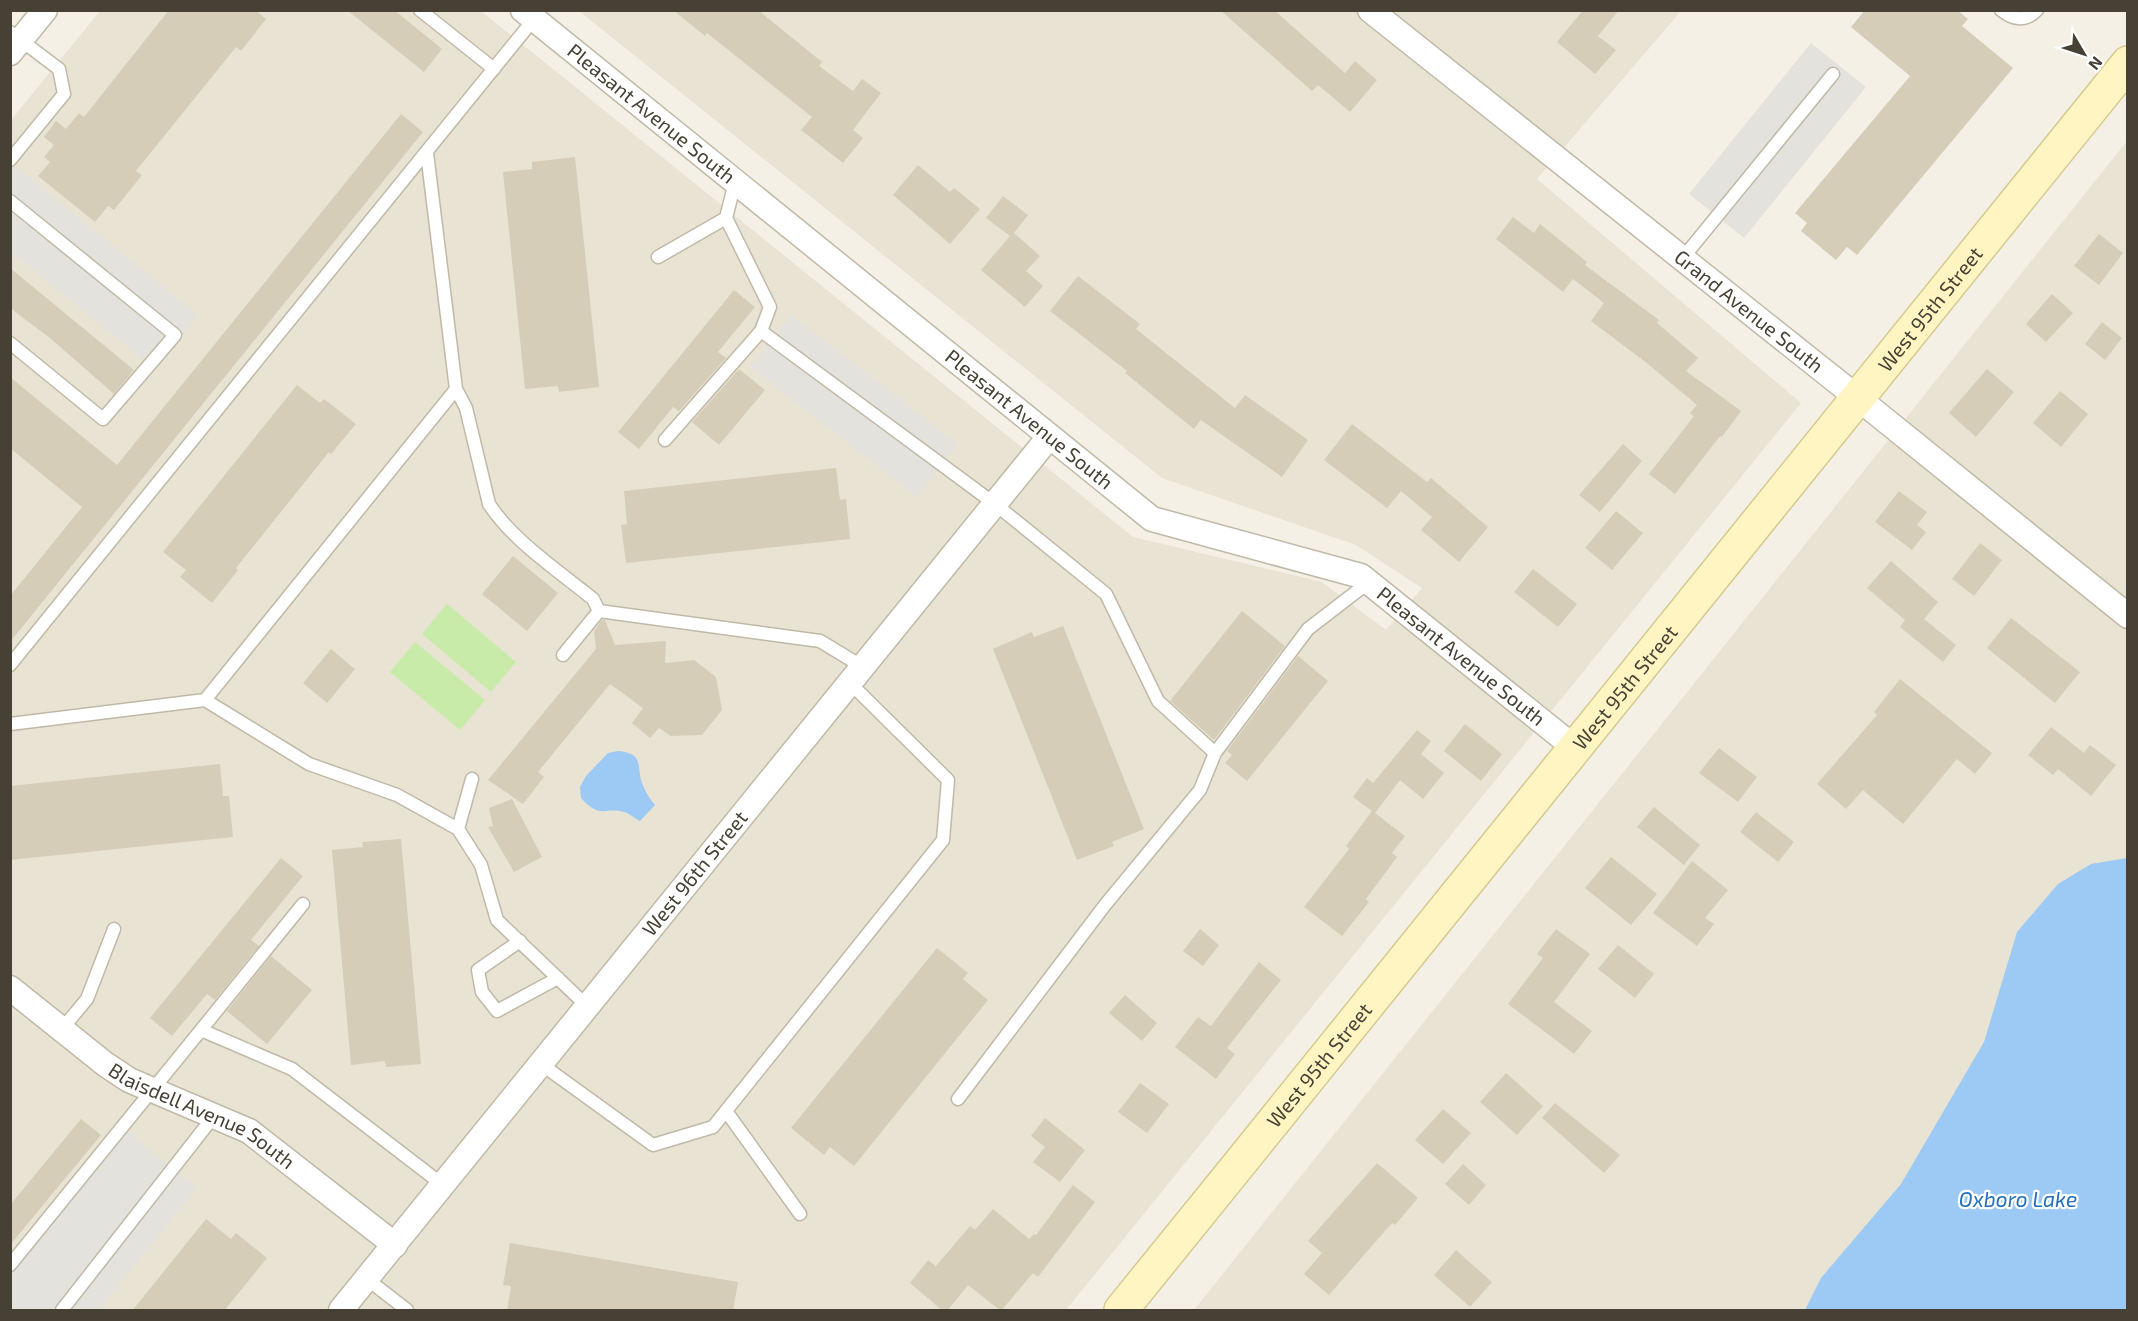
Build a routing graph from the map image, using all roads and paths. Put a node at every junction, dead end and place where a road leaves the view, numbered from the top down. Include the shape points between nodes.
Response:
1 (45, 10) edge
2 (420, 10) edge
3 (1370, 10) edge
4 (2001, 10) edge
5 (2037, 10) edge
6 (529, 15) edge
7 (14, 42) edge
8 (2127, 63) edge
9 (494, 69) junction
10 (1833, 74) dead end
11 (427, 153) junction
12 (10, 160) edge
13 (735, 182) junction
14 (10, 201) edge
15 (726, 218) junction
16 (658, 257) dead end
17 (1682, 259) junction
18 (761, 331) junction
19 (10, 343) edge
20 (456, 389) junction
21 (1859, 399) junction
22 (1049, 437) junction
23 (665, 440) dead end
24 (995, 504) junction
25 (1369, 582) junction
26 (599, 611) junction
27 (2127, 616) edge
28 (563, 656) dead end
29 (10, 665) edge
30 (857, 675) junction
31 (205, 700) junction
32 (10, 724) edge
33 (1575, 748) junction
34 (1215, 753) junction
35 (472, 779) dead end
36 (458, 829) junction
37 (303, 904) dead end
38 (114, 930) dead end
39 (520, 941) junction
40 (558, 978) junction
41 (10, 988) edge
42 (588, 1007) junction
43 (62, 1029) junction
44 (201, 1030) junction
45 (541, 1064) junction
46 (152, 1089) junction
47 (958, 1099) dead end
48 (726, 1111) junction
49 (213, 1116) junction
50 (443, 1185) junction
51 (800, 1214) dead end
52 (394, 1245) junction
53 (10, 1265) edge
54 (367, 1279) junction
55 (62, 1311) edge
56 (341, 1311) edge
57 (407, 1311) edge
58 (1121, 1311) edge

1 - 7 street
2 - 9 lane
3 - 17 street, Grand Avenue South
4 - 5 lane via 2022,20
6 - 9 lane
6 - 13 street, Pleasant Avenue South
7 - 12 lane via 59,69 64,94
8 - 21 street, West 95th Street
9 - 11 lane
10 - 17 lane
11 - 20 lane
11 - 29 lane
13 - 15 lane
13 - 22 street, Pleasant Avenue South
14 - 19 lane via 175,334 103,419
15 - 16 lane
15 - 18 lane via 770,307
17 - 21 street, Grand Avenue South
18 - 23 lane
18 - 24 lane
20 - 26 lane via 466,408 489,504 497,517 593,599
20 - 31 lane
21 - 27 street, Grand Avenue South
21 - 33 street, West 95th Street
22 - 24 street, West 96th Street
22 - 25 street, Pleasant Avenue South via 1152,519 1361,576
24 - 30 street, West 96th Street
24 - 34 lane via 1106,594 1158,700
25 - 33 street, Pleasant Avenue South
25 - 34 lane via 1308,629
26 - 28 lane
26 - 30 lane via 820,641
30 - 42 street, West 96th Street
30 - 48 lane via 948,780 943,840
31 - 32 lane
31 - 36 lane via 309,764 397,795
33 - 58 street, West 95th Street
34 - 47 lane via 1200,790 1105,904
35 - 36 lane
36 - 39 lane via 481,865 497,920
37 - 44 lane
38 - 43 lane via 87,999
39 - 40 lane
39 - 40 lane via 478,970 482,992 497,1011
40 - 42 lane
41 - 43 street, Blaisdell Avenue South
42 - 45 street, West 96th Street
43 - 46 street, Blaisdell Avenue South via 129,1080
44 - 46 lane
44 - 50 lane via 291,1069
45 - 48 lane via 652,1145 713,1127
45 - 50 street, West 96th Street
46 - 49 street, Blaisdell Avenue South
46 - 53 lane
48 - 51 lane
49 - 52 street, Blaisdell Avenue South via 249,1131 272,1147
49 - 55 lane
50 - 52 street, West 96th Street
52 - 54 street, West 96th Street
54 - 56 street, West 96th Street
54 - 57 lane

